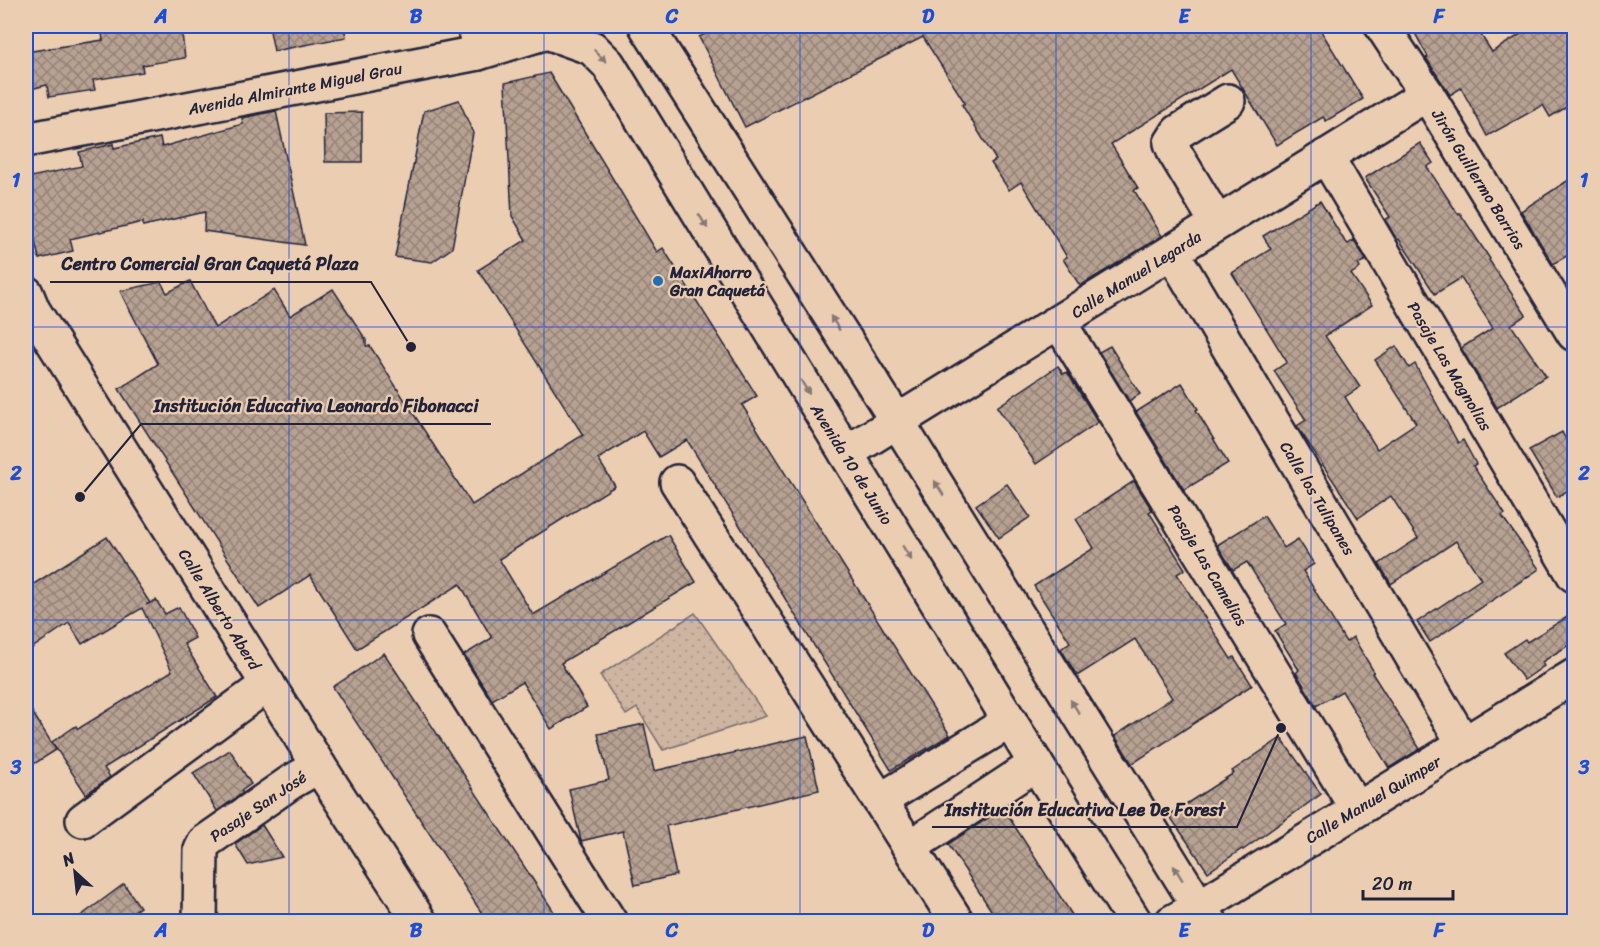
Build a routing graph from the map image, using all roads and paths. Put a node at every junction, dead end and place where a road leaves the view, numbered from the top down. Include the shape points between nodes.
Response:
1 (646, 26) edge
2 (1382, 26) edge
3 (555, 29) edge
4 (477, 39) edge
5 (1427, 94) junction
6 (1228, 102) dead end
7 (26, 140) edge
8 (1326, 156) junction
9 (1217, 224) junction
10 (1172, 252) junction
11 (26, 293) edge
12 (1059, 322) junction
13 (1575, 334) edge
14 (897, 421) junction
15 (846, 453) junction
16 (677, 482) dead end
17 (1575, 575) edge
18 (429, 634) dead end
19 (1575, 676) edge
20 (268, 684) junction
21 (1010, 721) junction
22 (1464, 744) junction
23 (1036, 764) junction
24 (319, 766) junction
25 (880, 800) junction
26 (1357, 809) junction
27 (83, 819) dead end
28 (910, 847) junction
29 (1194, 916) edge
30 (200, 921) edge
31 (420, 921) edge
32 (610, 921) edge
33 (957, 921) edge
34 (1135, 921) edge

14 -> 1 street
2 - 5 street, Jirón Guillermo Barrios
3 - 4 street, Avenida Almirante Miguel Grau
3 -> 15 street, Avenida 10 de Junio via 592,48 608,64
4 - 7 street, Avenida Almirante Miguel Grau
5 - 8 street, Calle Manuel Legarda
5 - 13 street, Jirón Guillermo Barrios
6 - 9 street via 1178,132 1171,143
8 - 9 street, Calle Manuel Legarda
8 - 17 street, Pasaje Las Magnolias
9 - 10 street, Calle Manuel Legarda
10 - 12 street, Calle Manuel Legarda
10 - 22 street, Calle los Tulipanes
11 - 20 street, Calle Alberto Aberd
12 - 14 street, Calle Manuel Legarda
12 - 26 street, Pasaje Las Camelias
14 - 15 street, Calle Manuel Legarda
29 -> 14 street
15 -> 21 street, Avenida 10 de Junio
16 - 25 street
18 - 32 street
19 - 22 street, Calle Manuel Quimper
20 - 24 street, Calle Alberto Aberd
20 - 27 street
21 - 23 street, Avenida 10 de Junio
21 - 25 street
22 - 26 street, Calle Manuel Quimper
23 - 28 street
23 - 34 street, Avenida 10 de Junio
24 - 30 street, Pasaje San José via 205,842 201,850
24 - 31 street, Calle Alberto Aberd
25 - 28 street
26 - 29 street, Calle Manuel Quimper
28 - 33 street

